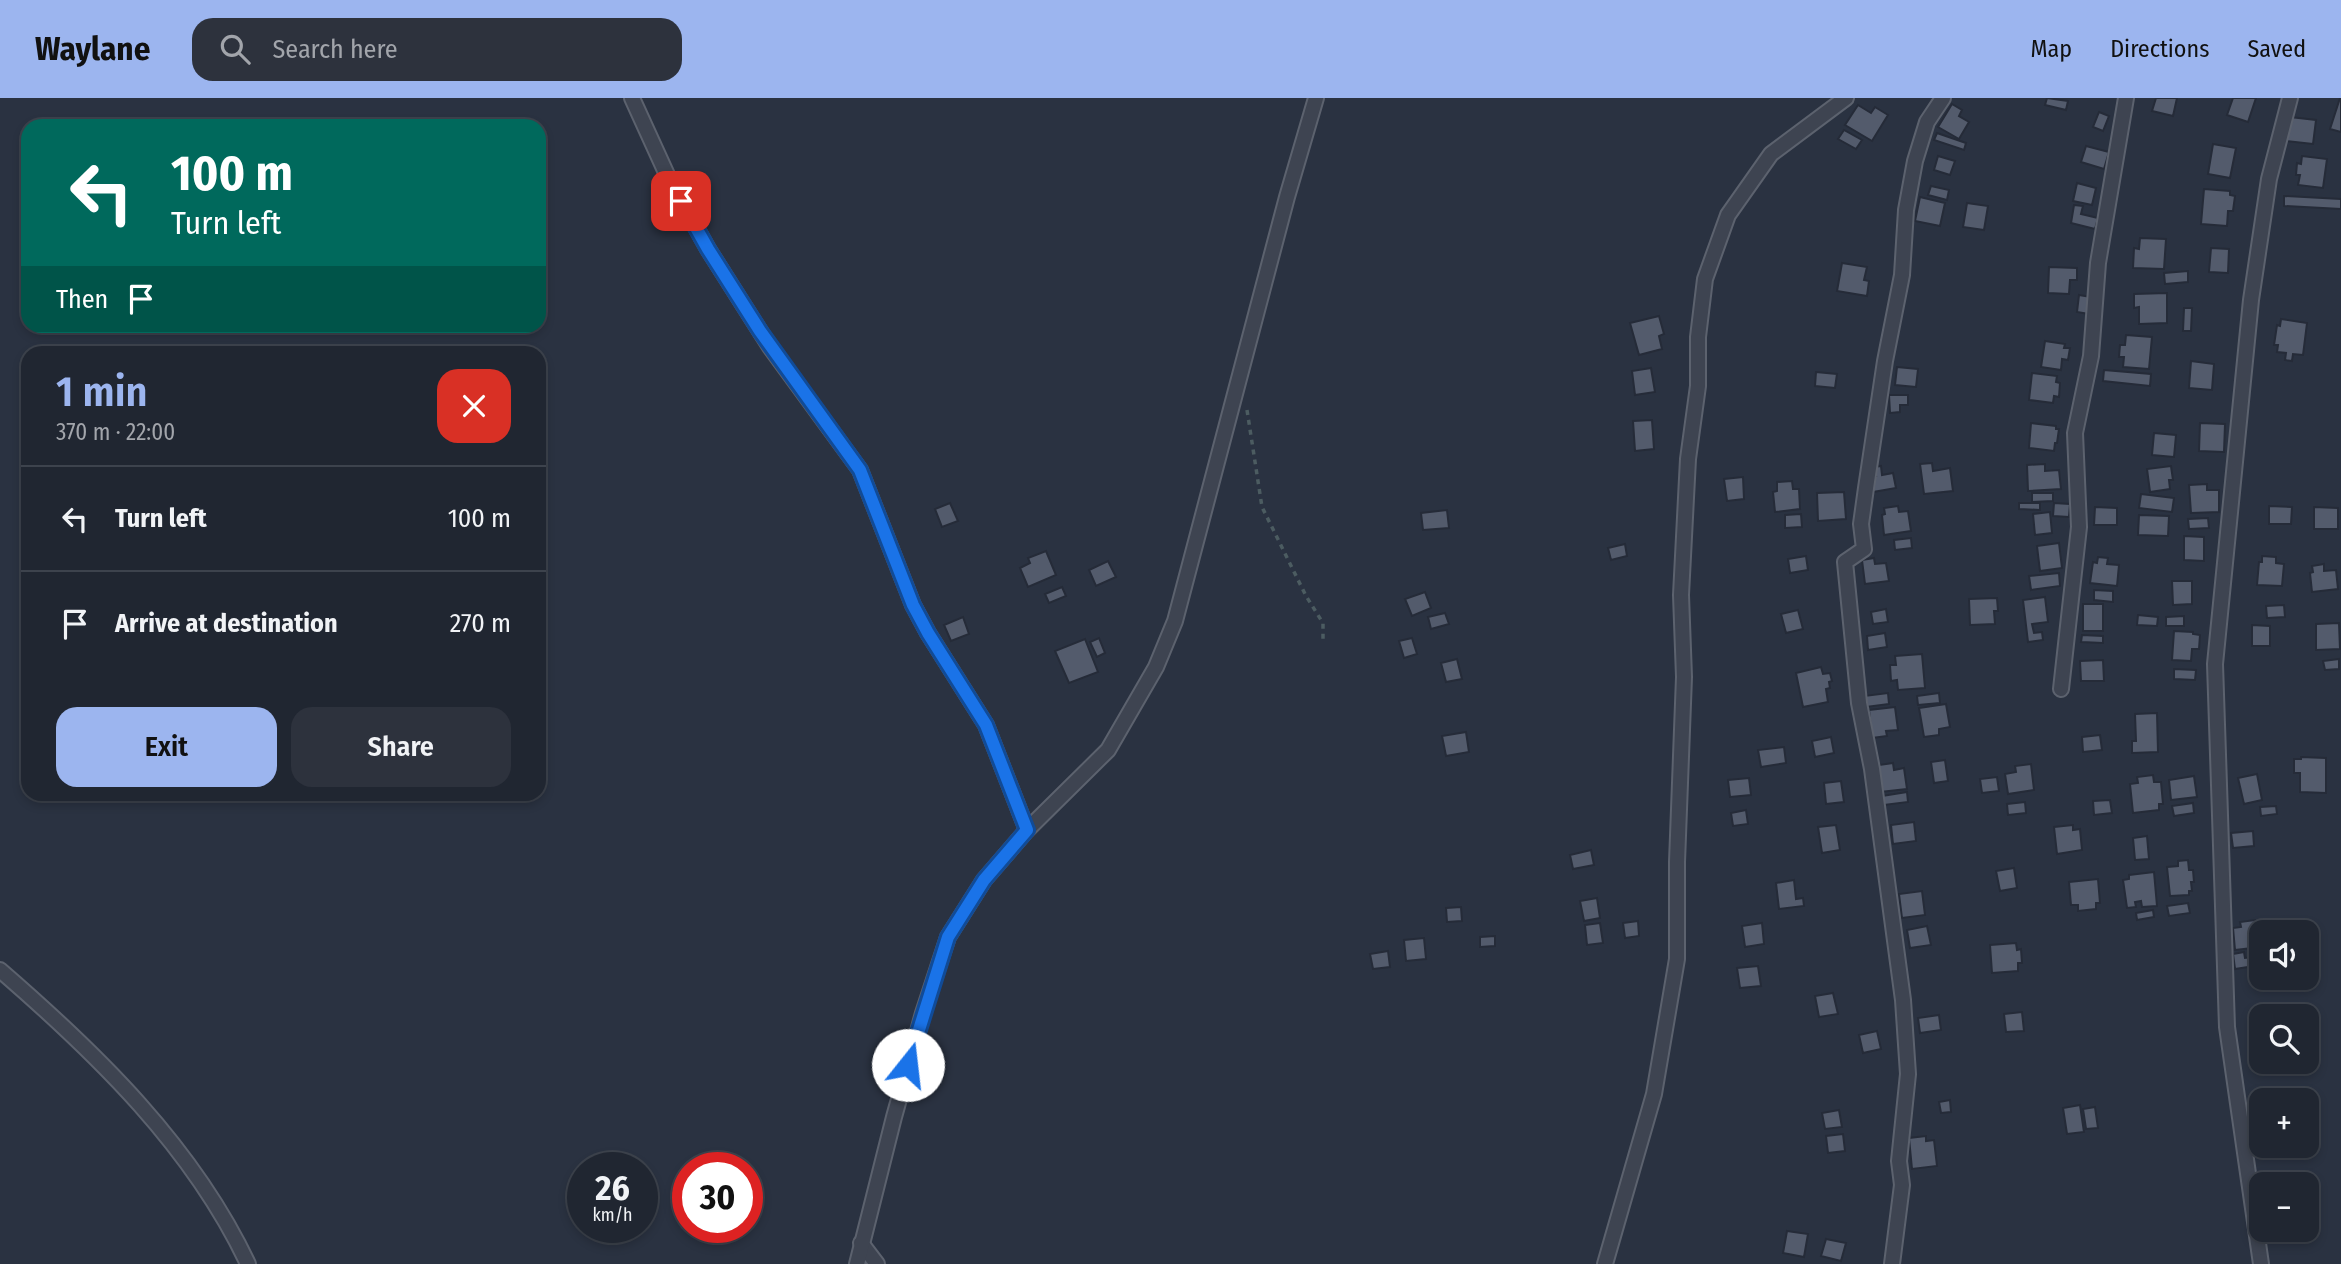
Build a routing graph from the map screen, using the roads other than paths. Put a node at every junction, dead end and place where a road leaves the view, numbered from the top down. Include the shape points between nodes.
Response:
1 (632, 98) edge
2 (1316, 98) edge
3 (1846, 98) edge
4 (1943, 98) edge
5 (2126, 98) edge
6 (2290, 98) edge
7 (2061, 689) dead end
8 (1027, 830) junction
9 (0, 970) edge
10 (861, 1243) junction
11 (248, 1264) edge
12 (857, 1264) edge
13 (877, 1264) edge
14 (1605, 1264) edge
15 (1892, 1264) edge
16 (2261, 1264) edge

1 - 8 street via 668,177 714,260 770,347 860,470 913,605 986,725
2 - 8 street via 1175,621 1156,667 1108,750
3 - 14 street via 1771,154 1728,215 1705,279 1681,595 1685,677 1677,959 1654,1094
4 - 15 street via 1927,122 1906,210 1902,275 1861,524 1864,549 1845,562 1859,703 1872,769 1908,1062 1899,1161 1902,1185
5 - 7 street via 2098,263 2091,356 2075,433 2079,527
6 - 16 street via 2269,179 2251,300 2215,664 2227,1027
8 - 10 street via 984,880 948,937
9 - 11 street via 64,1026 171,1140 229,1223
10 - 12 street
10 - 13 street

